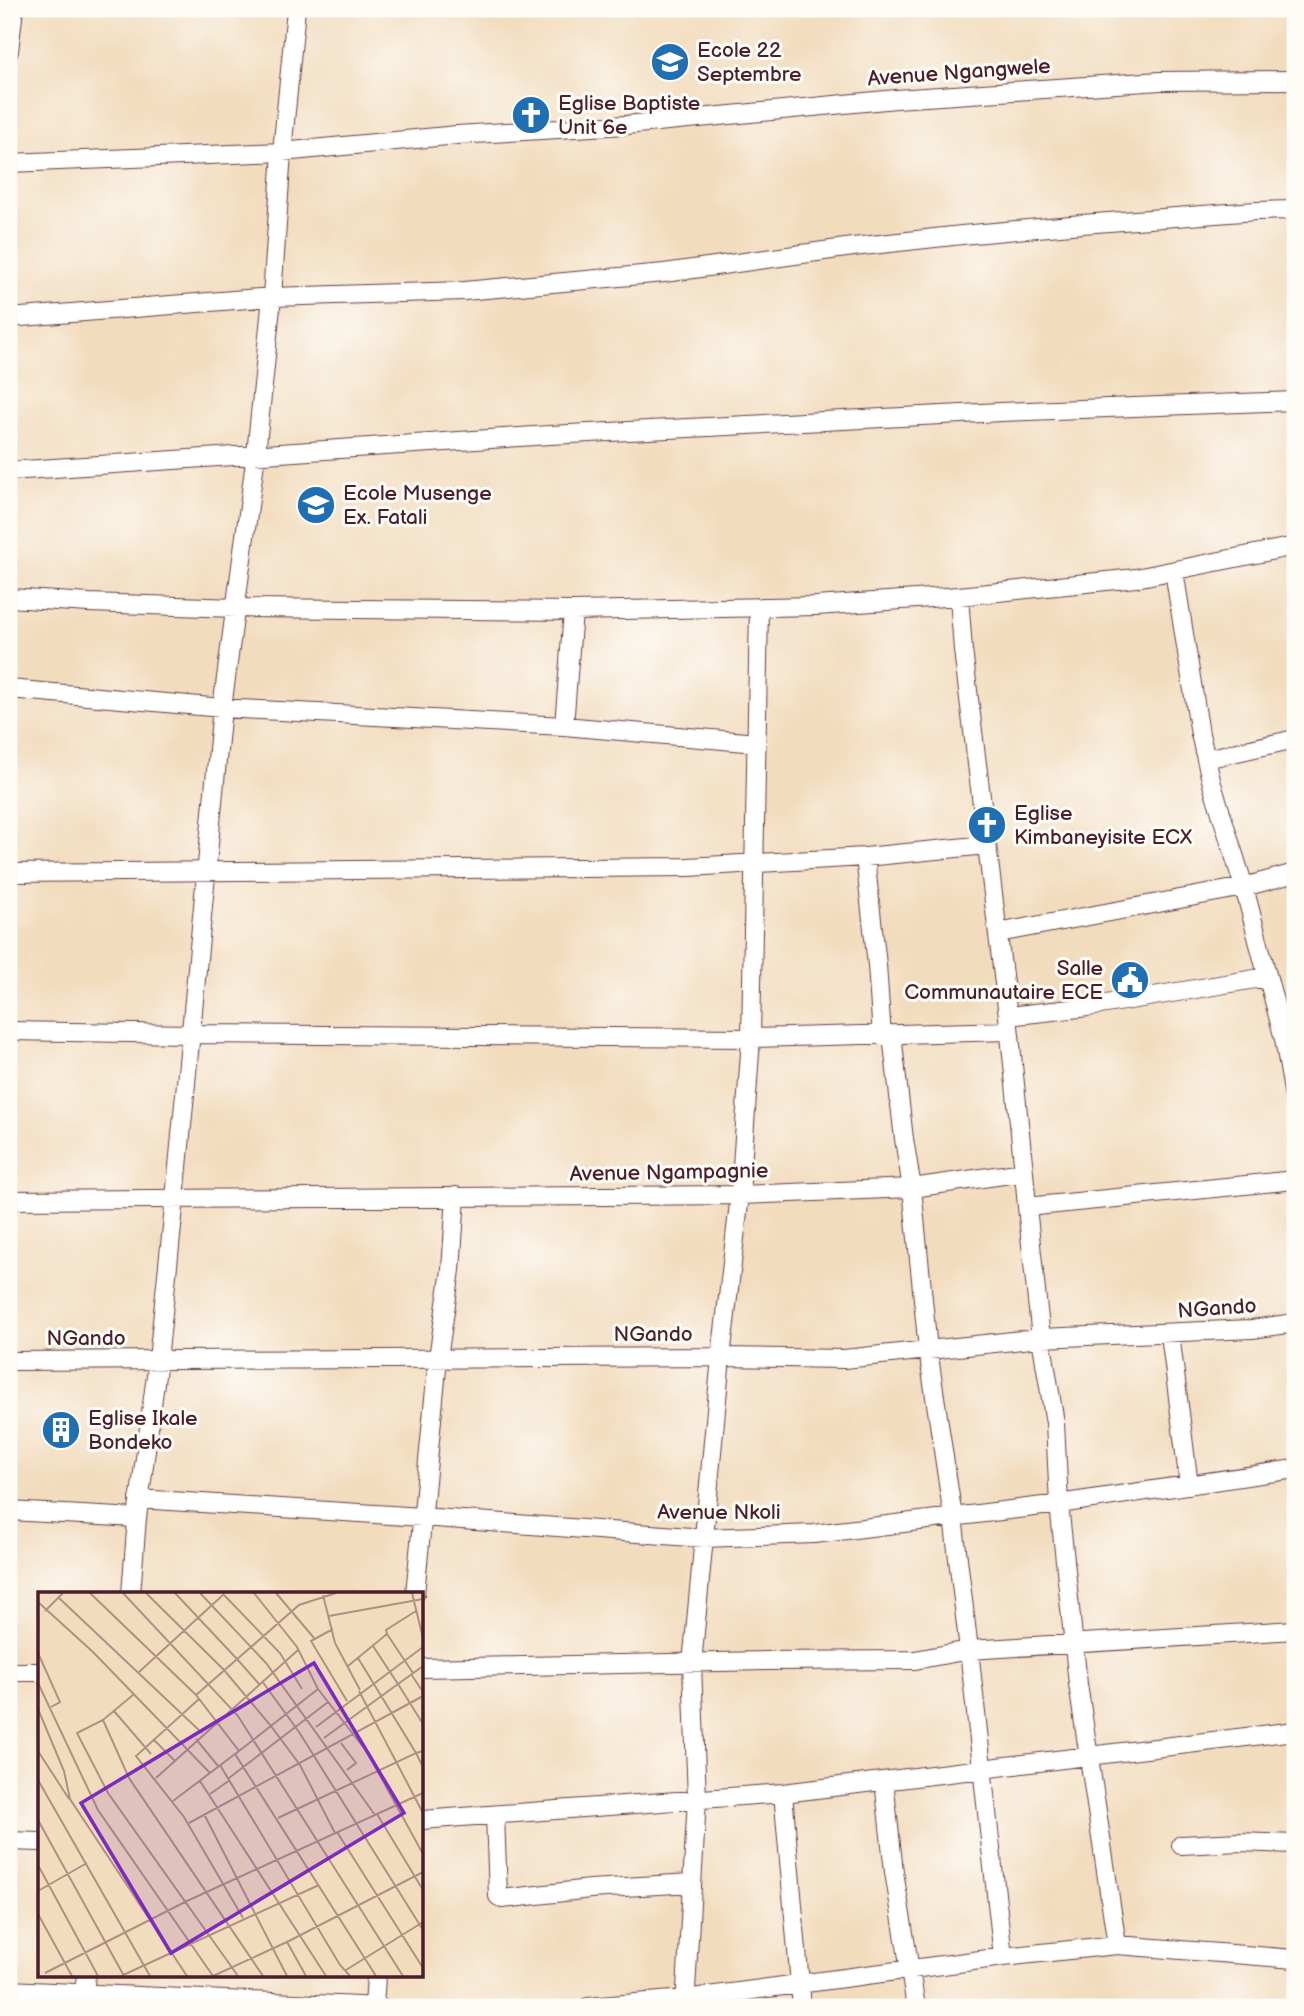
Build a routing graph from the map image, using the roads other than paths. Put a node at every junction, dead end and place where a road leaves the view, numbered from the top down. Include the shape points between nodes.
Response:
1 (14, 9) edge
2 (296, 9) edge
3 (9, 51) edge
4 (1295, 80) edge
5 (282, 152) junction
6 (9, 163) edge
7 (1295, 210) edge
8 (272, 297) junction
9 (9, 318) edge
10 (1295, 401) edge
11 (256, 454) junction
12 (9, 471) edge
13 (1295, 546) edge
14 (1174, 571) junction
15 (958, 596) junction
16 (9, 598) edge
17 (236, 608) junction
18 (759, 608) junction
19 (573, 611) junction
20 (9, 689) edge
21 (222, 708) junction
22 (564, 726) junction
23 (1295, 739) edge
24 (757, 743) junction
25 (1206, 759) junction
26 (987, 845) junction
27 (866, 857) junction
28 (755, 863) junction
29 (205, 871) junction
30 (9, 873) edge
31 (1295, 873) edge
32 (1244, 887) junction
33 (998, 933) junction
34 (1267, 976) junction
35 (1008, 1023) junction
36 (9, 1031) edge
37 (190, 1034) junction
38 (887, 1036) junction
39 (1290, 1037) edge
40 (751, 1038) junction
41 (1295, 1102) edge
42 (1024, 1172) junction
43 (1295, 1180) edge
44 (912, 1188) junction
45 (740, 1195) junction
46 (456, 1196) junction
47 (175, 1198) junction
48 (9, 1200) edge
49 (1027, 1208) junction
50 (1295, 1323) edge
51 (1170, 1334) junction
52 (1041, 1338) junction
53 (928, 1350) junction
54 (721, 1357) junction
55 (438, 1358) junction
56 (158, 1360) junction
57 (9, 1361) edge
58 (1295, 1469) edge
59 (1189, 1485) junction
60 (139, 1499) junction
61 (1059, 1504) junction
62 (9, 1511) edge
63 (422, 1517) junction
64 (953, 1517) junction
65 (137, 1518) junction
66 (704, 1538) junction
67 (131, 1592) edge
68 (415, 1592) edge
69 (1295, 1630) edge
70 (1074, 1645) junction
71 (969, 1650) junction
72 (692, 1664) junction
73 (424, 1668) edge
74 (9, 1672) edge
75 (38, 1672) edge
76 (1295, 1731) edge
77 (1090, 1755) junction
78 (984, 1769) junction
79 (884, 1781) junction
80 (783, 1793) junction
81 (697, 1799) junction
82 (495, 1815) junction
83 (424, 1820) edge
84 (9, 1841) edge
85 (38, 1842) edge
86 (1295, 1844) edge
87 (1181, 1845) dead end
88 (692, 1883) junction
89 (1117, 1945) junction
90 (1003, 1957) junction
91 (1295, 1959) edge
92 (910, 1969) junction
93 (376, 1978) edge
94 (800, 1983) junction
95 (9, 1990) edge
96 (84, 1992) edge
97 (685, 2003) edge
98 (374, 2007) edge
99 (380, 2007) edge
100 (588, 2007) edge
101 (802, 2007) edge
102 (916, 2007) edge

1 - 3 street
2 - 5 street
4 - 5 street, Avenue Ngangwele via 1188,80 896,99
5 - 6 street, Avenue Ngangwele
5 - 8 street
7 - 8 street via 962,235 464,291
8 - 9 street
8 - 11 street
10 - 11 street via 988,412
11 - 12 street
11 - 17 street
13 - 14 street
14 - 15 street
14 - 25 street
15 - 18 street
15 - 26 street
16 - 17 street
17 - 19 street
17 - 21 street
18 - 19 street
18 - 24 street
19 - 22 street
20 - 21 street
21 - 22 street
21 - 29 street
22 - 24 street
23 - 25 street
24 - 28 street
25 - 32 street
26 - 27 street
26 - 33 street
27 - 28 street
27 - 38 street
28 - 29 street
28 - 40 street
29 - 30 street
29 - 37 street
31 - 32 street
32 - 33 street
32 - 34 street
33 - 35 street
34 - 35 street
34 - 39 street
35 - 38 street
35 - 42 street
36 - 37 street
37 - 40 street
37 - 47 street
38 - 40 street
38 - 44 street
39 - 41 street
40 - 45 street
42 - 44 street, Avenue Ngampagnie
42 - 49 street
43 - 49 street
44 - 45 street, Avenue Ngampagnie
44 - 53 street
45 - 46 street, Avenue Ngampagnie
45 - 54 street
46 - 47 street, Avenue Ngampagnie
46 - 55 street
47 - 48 street, Avenue Ngampagnie
47 - 56 street
49 - 52 street
50 - 51 street, NGando
51 - 52 street, NGando
51 - 59 street
52 - 53 street, NGando
52 - 61 street via 1055,1423
53 - 54 street, NGando via 844,1359
53 - 64 street
54 - 55 street, NGando
54 - 66 street
55 - 56 street, NGando
55 - 63 street
56 - 57 street, NGando
56 - 60 street
58 - 59 street, Avenue Nkoli
59 - 61 street, Avenue Nkoli
60 - 63 street, Avenue Nkoli
60 - 65 street
61 - 64 street, Avenue Nkoli
61 - 70 street
62 - 65 street
63 - 66 street, Avenue Nkoli
63 - 68 street
64 - 66 street, Avenue Nkoli via 814,1534
64 - 71 street
65 - 67 street
66 - 72 street
69 - 70 street
70 - 71 street
70 - 77 street
71 - 72 street via 915,1660
71 - 78 street
72 - 73 street
72 - 81 street
74 - 75 street
76 - 77 street
77 - 78 street
77 - 89 street
78 - 79 street
78 - 90 street
79 - 80 street
79 - 92 street
80 - 81 street
80 - 94 street
81 - 82 street
81 - 88 street
82 - 83 street
82 - 88 street via 498,1896 502,1899
84 - 85 street
86 - 87 street
88 - 97 street
89 - 90 street
89 - 91 street
90 - 92 street
92 - 94 street
92 - 102 street
93 - 98 street
94 - 97 street
94 - 101 street
95 - 96 street
96 - 98 street
97 - 100 street
98 - 99 street

